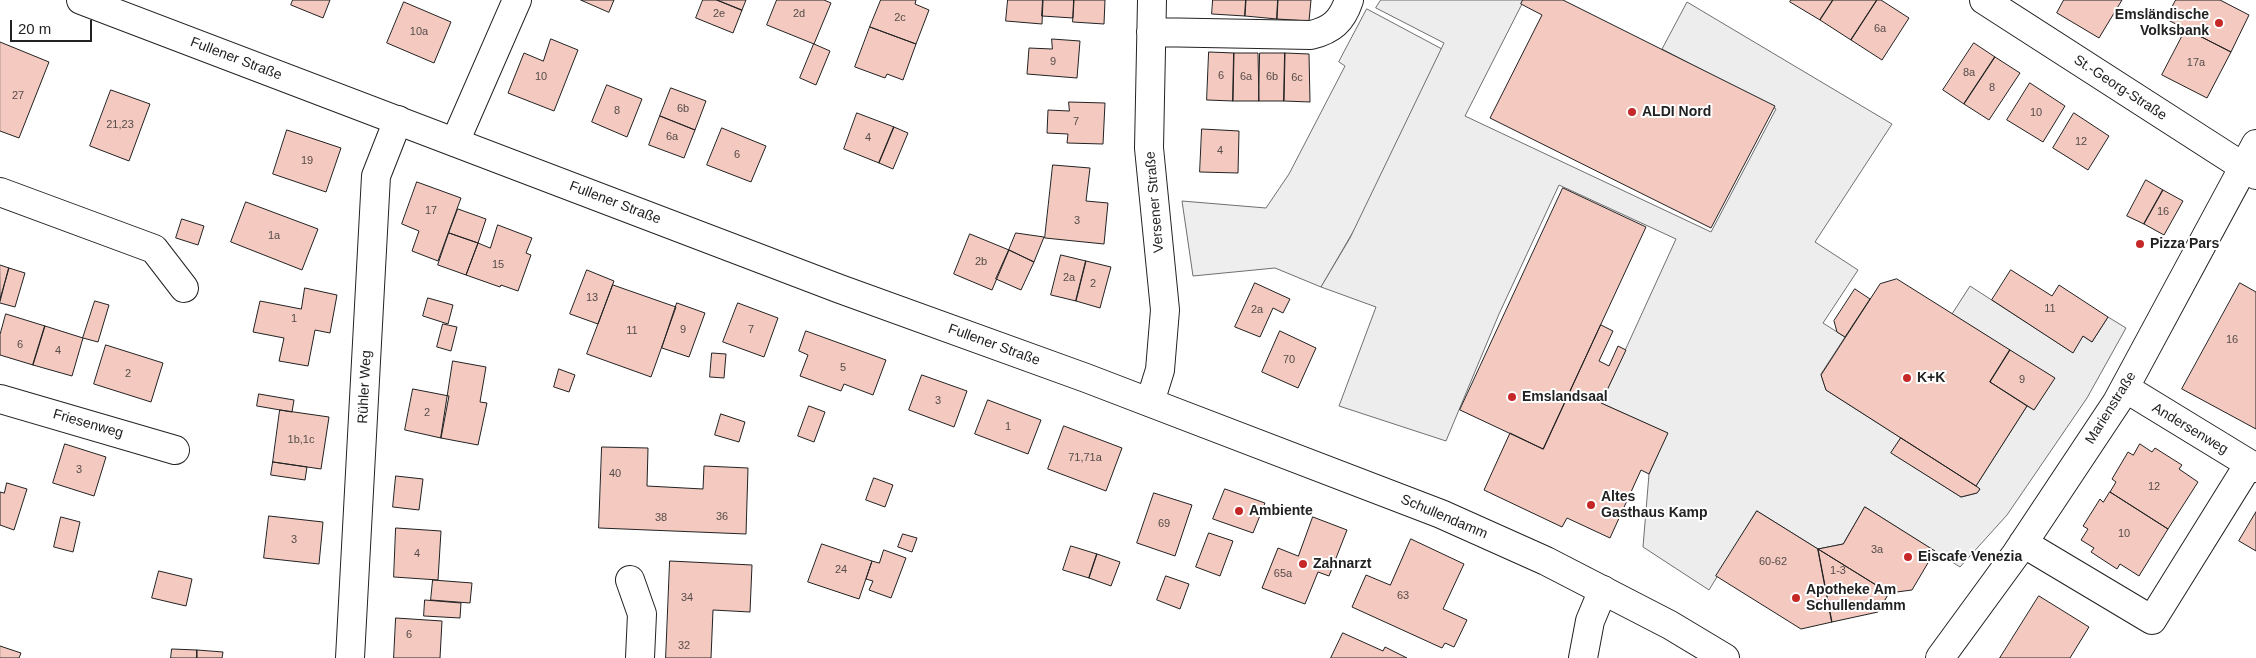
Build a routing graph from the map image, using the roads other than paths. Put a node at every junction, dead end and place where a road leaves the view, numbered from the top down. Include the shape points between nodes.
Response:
1 (81, 0) edge
2 (517, 0) edge
3 (1152, 0) edge
4 (1349, 0) edge
5 (1984, 0) edge
6 (1151, 32) junction
7 (398, 120) junction
8 (455, 142) junction
9 (2256, 144) edge
10 (2250, 172) edge
11 (0, 192) edge
12 (184, 288) dead end
13 (2125, 388) junction
14 (0, 399) edge
15 (1150, 402) junction
16 (175, 450) dead end
17 (2252, 466) edge
18 (2023, 543) junction
19 (630, 580) dead end
20 (1603, 590) junction
21 (350, 658) edge
22 (640, 658) edge
23 (1583, 658) edge
24 (1725, 658) edge
25 (1940, 658) edge

1 - 7 street, Fullener Straße
2 - 8 street
3 - 6 street, Versener Straße
4 - 6 street via 1344,15 1325,31 1311,35
5 - 10 street, St.-Georg-Straße
6 - 15 street, Versener Straße via 1149,148 1165,310 1160,370
7 - 8 street, Fullener Straße
7 - 21 street, Rühler Weg via 376,176
8 - 15 street, Fullener Straße via 840,290
9 - 10 street, Marienstraße
10 - 13 street, Marienstraße
11 - 12 street via 154,249
13 - 17 street, Andersenweg
13 - 18 street, Marienstraße
14 - 16 street, Friesenweg
15 - 20 street, Schullendamm via 1440,514
17 - 18 street via 2152,620
18 - 25 street, Marienstraße
19 - 22 street via 642,614
20 - 23 street via 1590,621
20 - 24 street, Schullendamm

